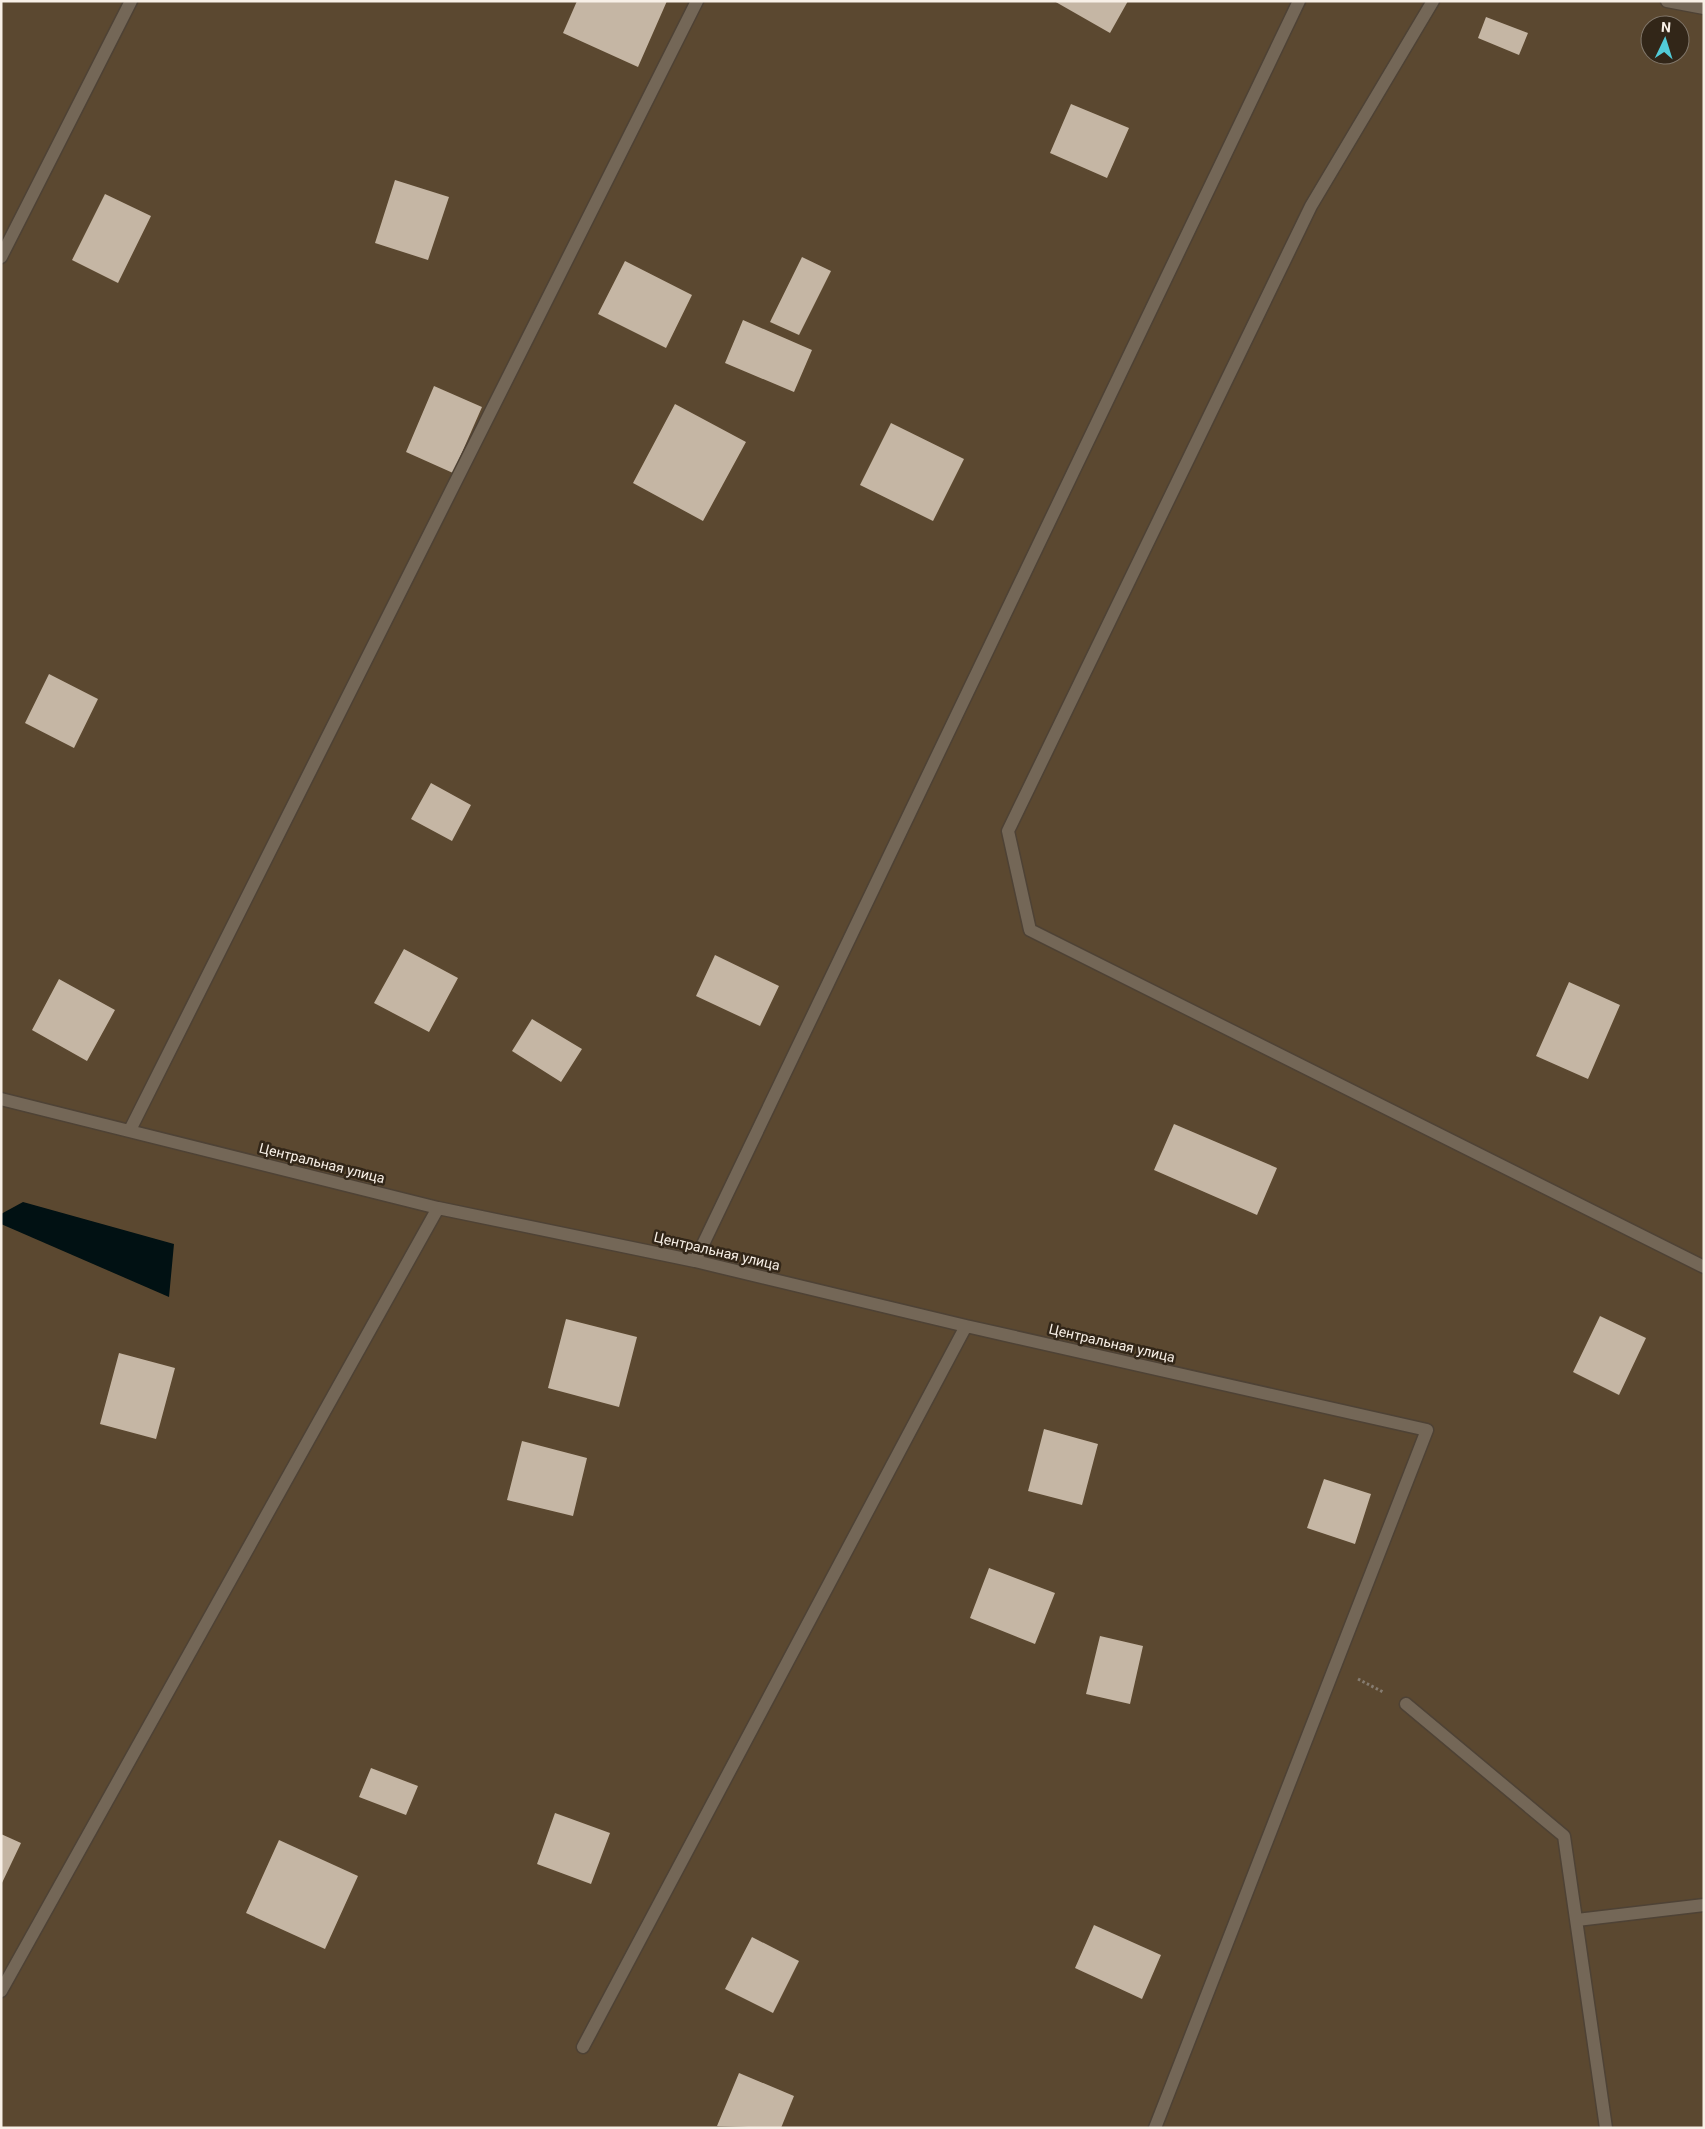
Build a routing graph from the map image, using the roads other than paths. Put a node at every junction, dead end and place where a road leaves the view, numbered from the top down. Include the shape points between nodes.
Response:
1 (131, 1) edge
2 (697, 1) edge
3 (1299, 1) edge
4 (1434, 1) edge
5 (1667, 1) edge
6 (1704, 8) edge
7 (1, 257) edge
8 (1, 1099) edge
9 (130, 1130) junction
10 (438, 1208) junction
11 (695, 1261) junction
12 (1704, 1266) edge
13 (966, 1326) junction
14 (1406, 1704) road end
15 (1704, 1905) edge
16 (1577, 1920) junction
17 (1, 1991) edge
18 (583, 2047) dead end
19 (1155, 2128) edge
20 (1606, 2128) edge

1 - 7 street
2 - 9 street
3 - 11 street
4 - 12 street via 1311,206 1008,830 1030,930
5 - 6 street
8 - 9 street, Центральная улица
9 - 10 street, Центральная улица
10 - 11 street, Центральная улица
10 - 17 street
11 - 13 street, Центральная улица
13 - 18 street
13 - 19 street, Центральная улица via 1427,1430
14 - 16 street via 1564,1836
15 - 16 street
16 - 20 street

